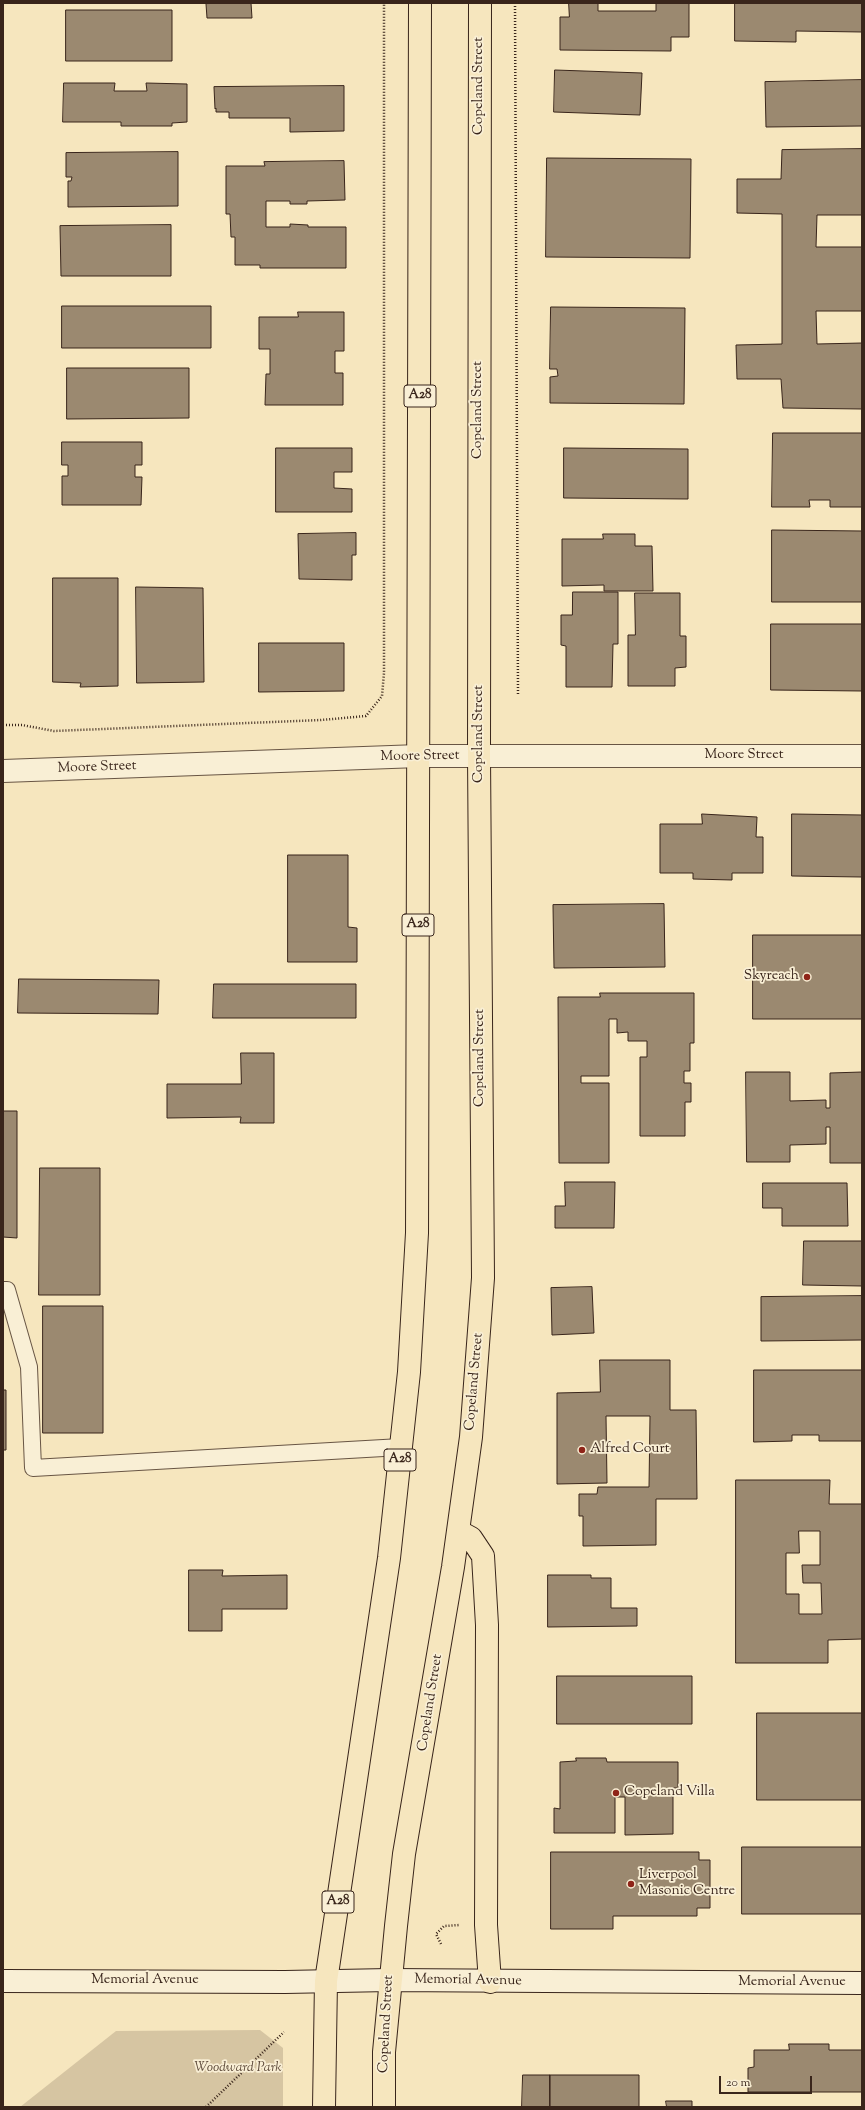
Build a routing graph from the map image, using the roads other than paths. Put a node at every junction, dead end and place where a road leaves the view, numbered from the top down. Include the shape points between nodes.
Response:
1 (420, 3) edge
2 (480, 3) edge
3 (419, 756) junction
4 (480, 756) junction
5 (862, 756) edge
6 (3, 771) edge
7 (3, 1290) edge
8 (401, 1447) junction
9 (458, 1531) junction
10 (389, 1980) junction
11 (3, 1981) edge
12 (326, 1981) junction
13 (490, 1982) junction
14 (862, 1983) edge
15 (324, 2107) edge
16 (384, 2107) edge

1 - 3 highway, A28
2 - 4 highway, Copeland Street
3 - 4 street, Moore Street
3 - 6 street, Moore Street
3 - 8 highway, A28 via 416,1233 409,1372
4 - 5 street, Moore Street
4 - 9 highway, Copeland Street via 483,1278 471,1437
7 - 8 lane via 7,1290 29,1367 33,1468
8 - 12 highway, A28 via 389,1558
9 - 10 highway, Copeland Street via 404,1854
9 - 13 highway via 471,1538 482,1556 486,1625 486,1925
10 - 12 street, Memorial Avenue
10 - 13 street, Memorial Avenue
10 - 16 highway, Copeland Street via 384,2052
11 - 12 street, Memorial Avenue
12 - 15 highway, A28
13 - 14 street, Memorial Avenue

